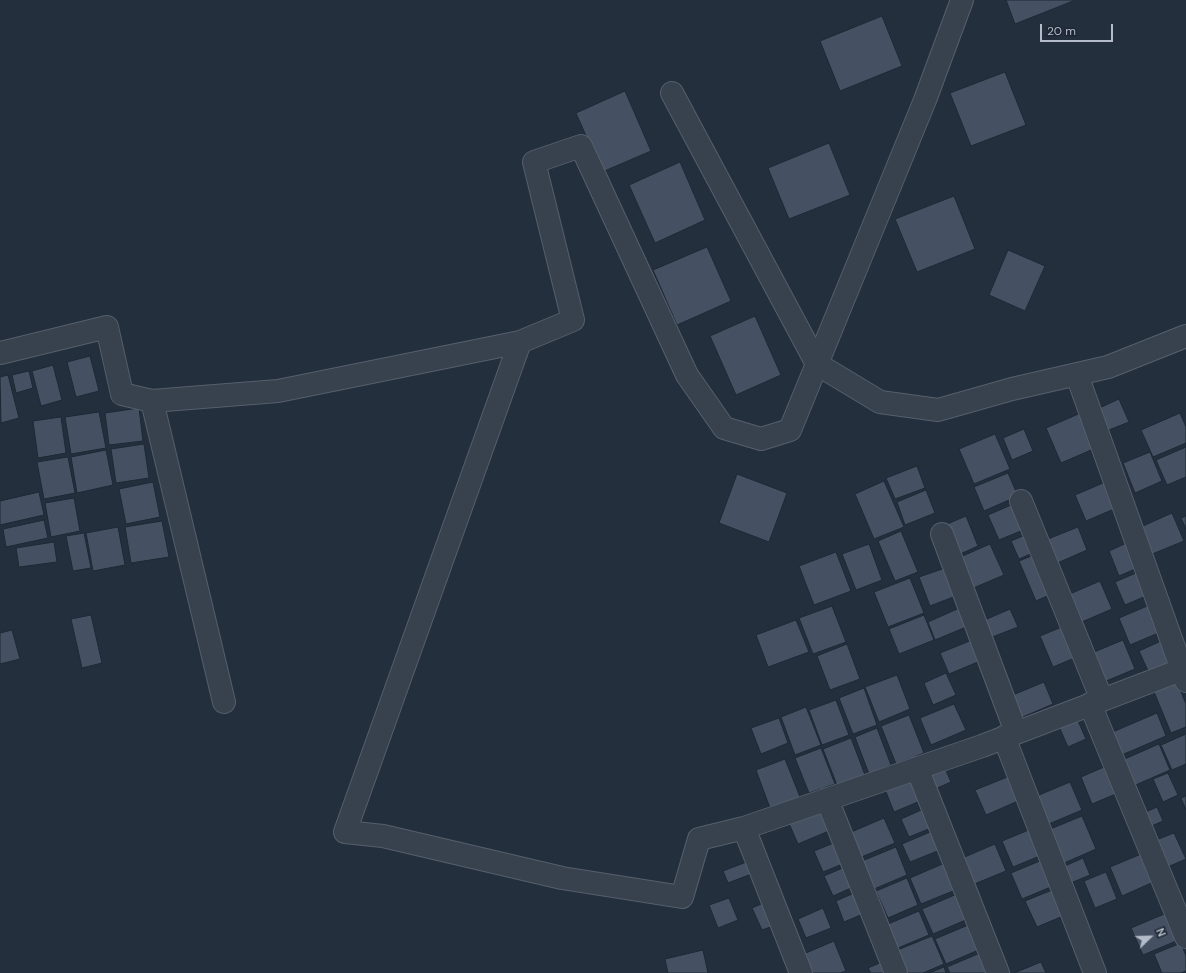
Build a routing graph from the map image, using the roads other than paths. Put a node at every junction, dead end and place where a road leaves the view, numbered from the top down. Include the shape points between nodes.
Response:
1 (962, 0) edge
2 (672, 93) dead end
3 (1186, 336) edge
4 (520, 342) junction
5 (0, 353) edge
6 (817, 364) junction
7 (1077, 374) junction
8 (152, 401) junction
9 (1022, 501) dead end
10 (942, 534) dead end
11 (1184, 673) edge
12 (224, 702) dead end
13 (1096, 702) junction
14 (1010, 735) junction
15 (917, 768) junction
16 (827, 799) junction
17 (744, 828) junction
18 (1186, 937) edge
19 (801, 973) edge
20 (896, 973) edge
21 (998, 973) edge
22 (1095, 973) edge

1 - 6 street via 925,100
2 - 6 street
3 - 7 street via 1108,367
4 - 6 street via 573,320 534,162 581,146 687,375 724,428 761,439 790,430
4 - 8 street via 278,392
4 - 17 street via 345,832 383,836 562,878 682,897 699,838
5 - 8 street via 107,327 122,394
6 - 7 street via 880,402 938,410
7 - 11 street
8 - 12 street
9 - 13 street
10 - 14 street
11 - 13 street
13 - 14 street
13 - 18 street
14 - 15 street
14 - 22 street
15 - 16 street
15 - 21 street
16 - 17 street
16 - 20 street
17 - 19 street

